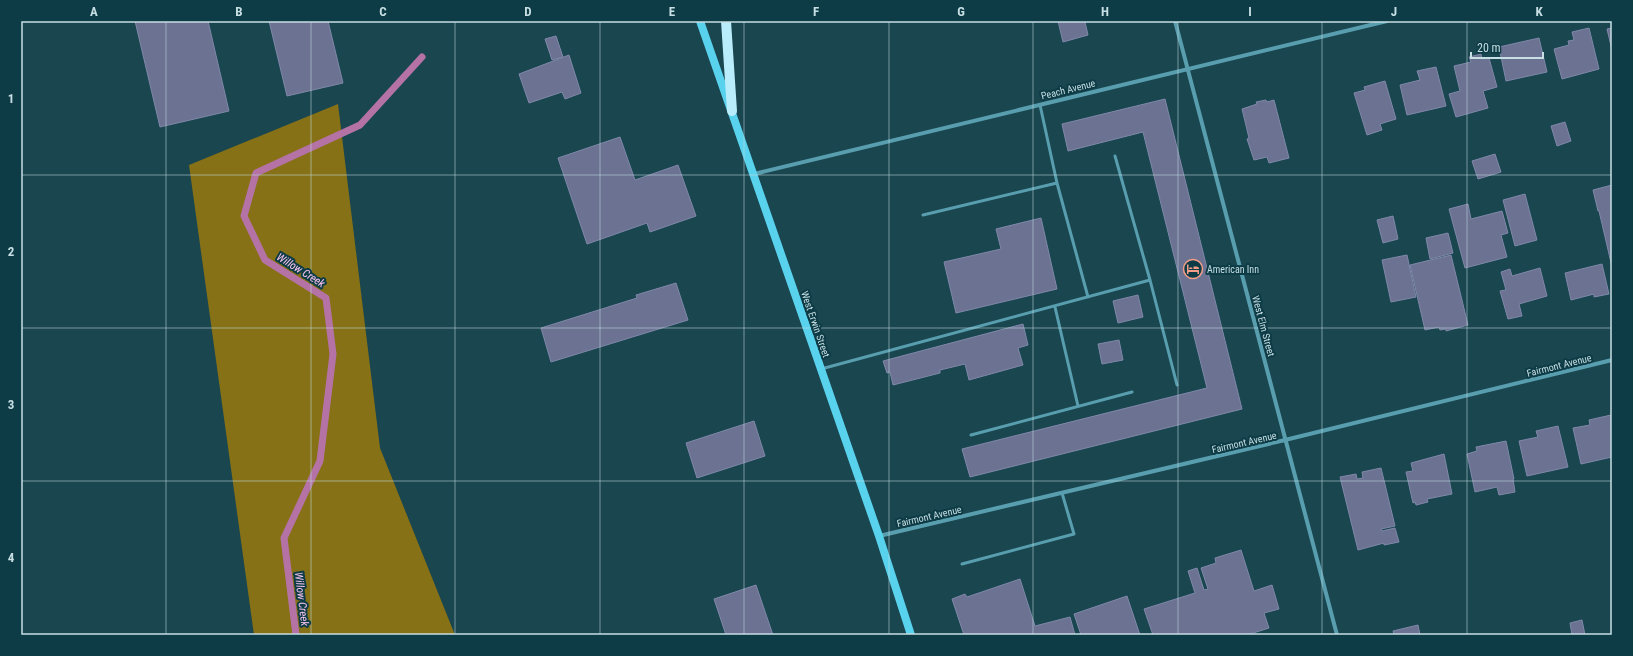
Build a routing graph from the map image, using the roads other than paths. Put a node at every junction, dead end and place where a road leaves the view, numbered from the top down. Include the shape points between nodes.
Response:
1 (700, 21) edge
2 (726, 21) edge
3 (1175, 21) edge
4 (1387, 21) edge
5 (1188, 69) junction
6 (1040, 105) junction
7 (732, 111) junction
8 (1115, 156) dead end
9 (754, 174) junction
10 (1057, 183) junction
11 (923, 216) dead end
12 (1150, 280) junction
13 (1088, 298) junction
14 (1056, 306) junction
15 (1612, 360) edge
16 (821, 370) junction
17 (1177, 385) dead end
18 (1132, 392) dead end
19 (1078, 406) junction
20 (971, 435) dead end
21 (1285, 440) junction
22 (1062, 493) junction
23 (879, 536) junction
24 (962, 564) dead end
25 (911, 635) edge
26 (1337, 635) edge

1 - 7 main road, West Erwin Street
2 - 7 main road
3 - 5 street, West Elm Street
4 - 5 street, Peach Avenue
5 - 6 street, Peach Avenue
5 - 21 street, West Elm Street
6 - 9 street, Peach Avenue
6 - 10 lane
7 - 9 main road, West Erwin Street
8 - 12 lane
9 - 16 main road, West Erwin Street
10 - 11 lane
10 - 13 lane
12 - 13 lane
12 - 17 lane
13 - 14 lane
14 - 16 lane
14 - 19 lane
15 - 21 street, Fairmont Avenue
16 - 23 main road, West Erwin Street
18 - 19 lane
19 - 20 lane
21 - 22 street, Fairmont Avenue
21 - 26 street, West Elm Street
22 - 23 street, Fairmont Avenue
22 - 24 lane via 1074,534
23 - 25 main road, West Erwin Street

